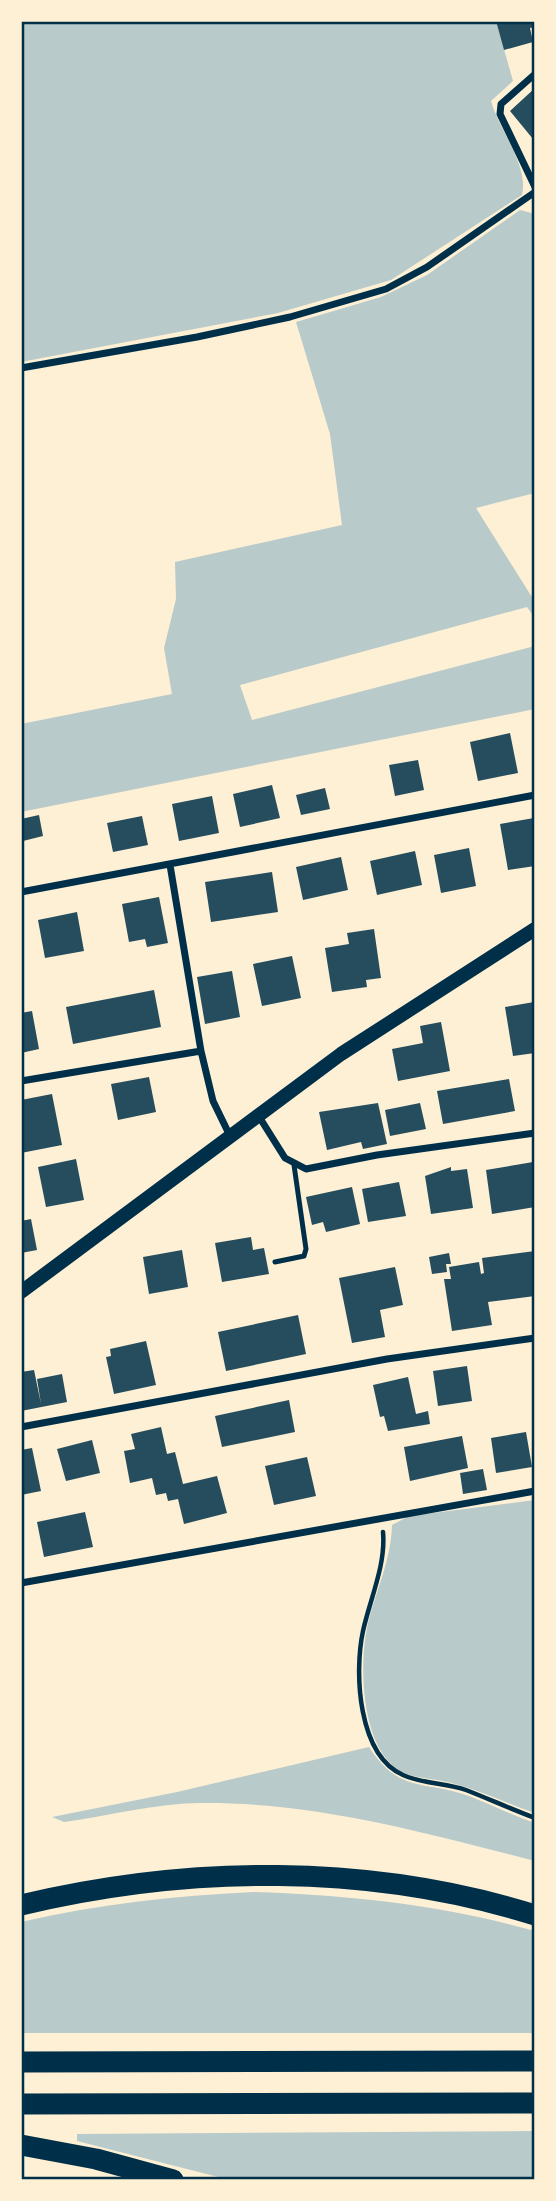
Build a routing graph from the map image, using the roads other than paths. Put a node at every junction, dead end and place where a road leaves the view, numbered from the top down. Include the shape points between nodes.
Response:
1 (535, 74) edge
2 (535, 190) edge
3 (21, 368) edge
4 (535, 795) edge
5 (170, 865) junction
6 (21, 892) edge
7 (535, 929) edge
8 (201, 1051) junction
9 (21, 1081) edge
10 (258, 1115) junction
11 (535, 1133) edge
12 (230, 1136) junction
13 (294, 1165) junction
14 (275, 1262) dead end
15 (21, 1293) edge
16 (535, 1338) edge
17 (21, 1427) edge
18 (535, 1491) edge
19 (21, 1583) edge
20 (21, 1905) edge
21 (535, 1915) edge
22 (535, 2061) edge
23 (21, 2062) edge
24 (535, 2103) edge
25 (21, 2104) edge
26 (21, 2146) edge
27 (173, 2180) edge

1 - 2 street via 501,103 500,114
2 - 3 street via 427,267 386,289 290,317
4 - 5 street
5 - 6 street
5 - 8 street
7 - 10 main road via 341,1054
8 - 9 street
8 - 12 street via 213,1101
10 - 12 main road
10 - 13 street
11 - 13 street via 306,1169
12 - 15 main road
13 - 14 lane via 306,1249 304,1256
16 - 17 street via 387,1359
18 - 19 street
20 - 21 highway via 169,1879 288,1875 407,1886
22 - 23 highway
24 - 25 highway
26 - 27 highway

